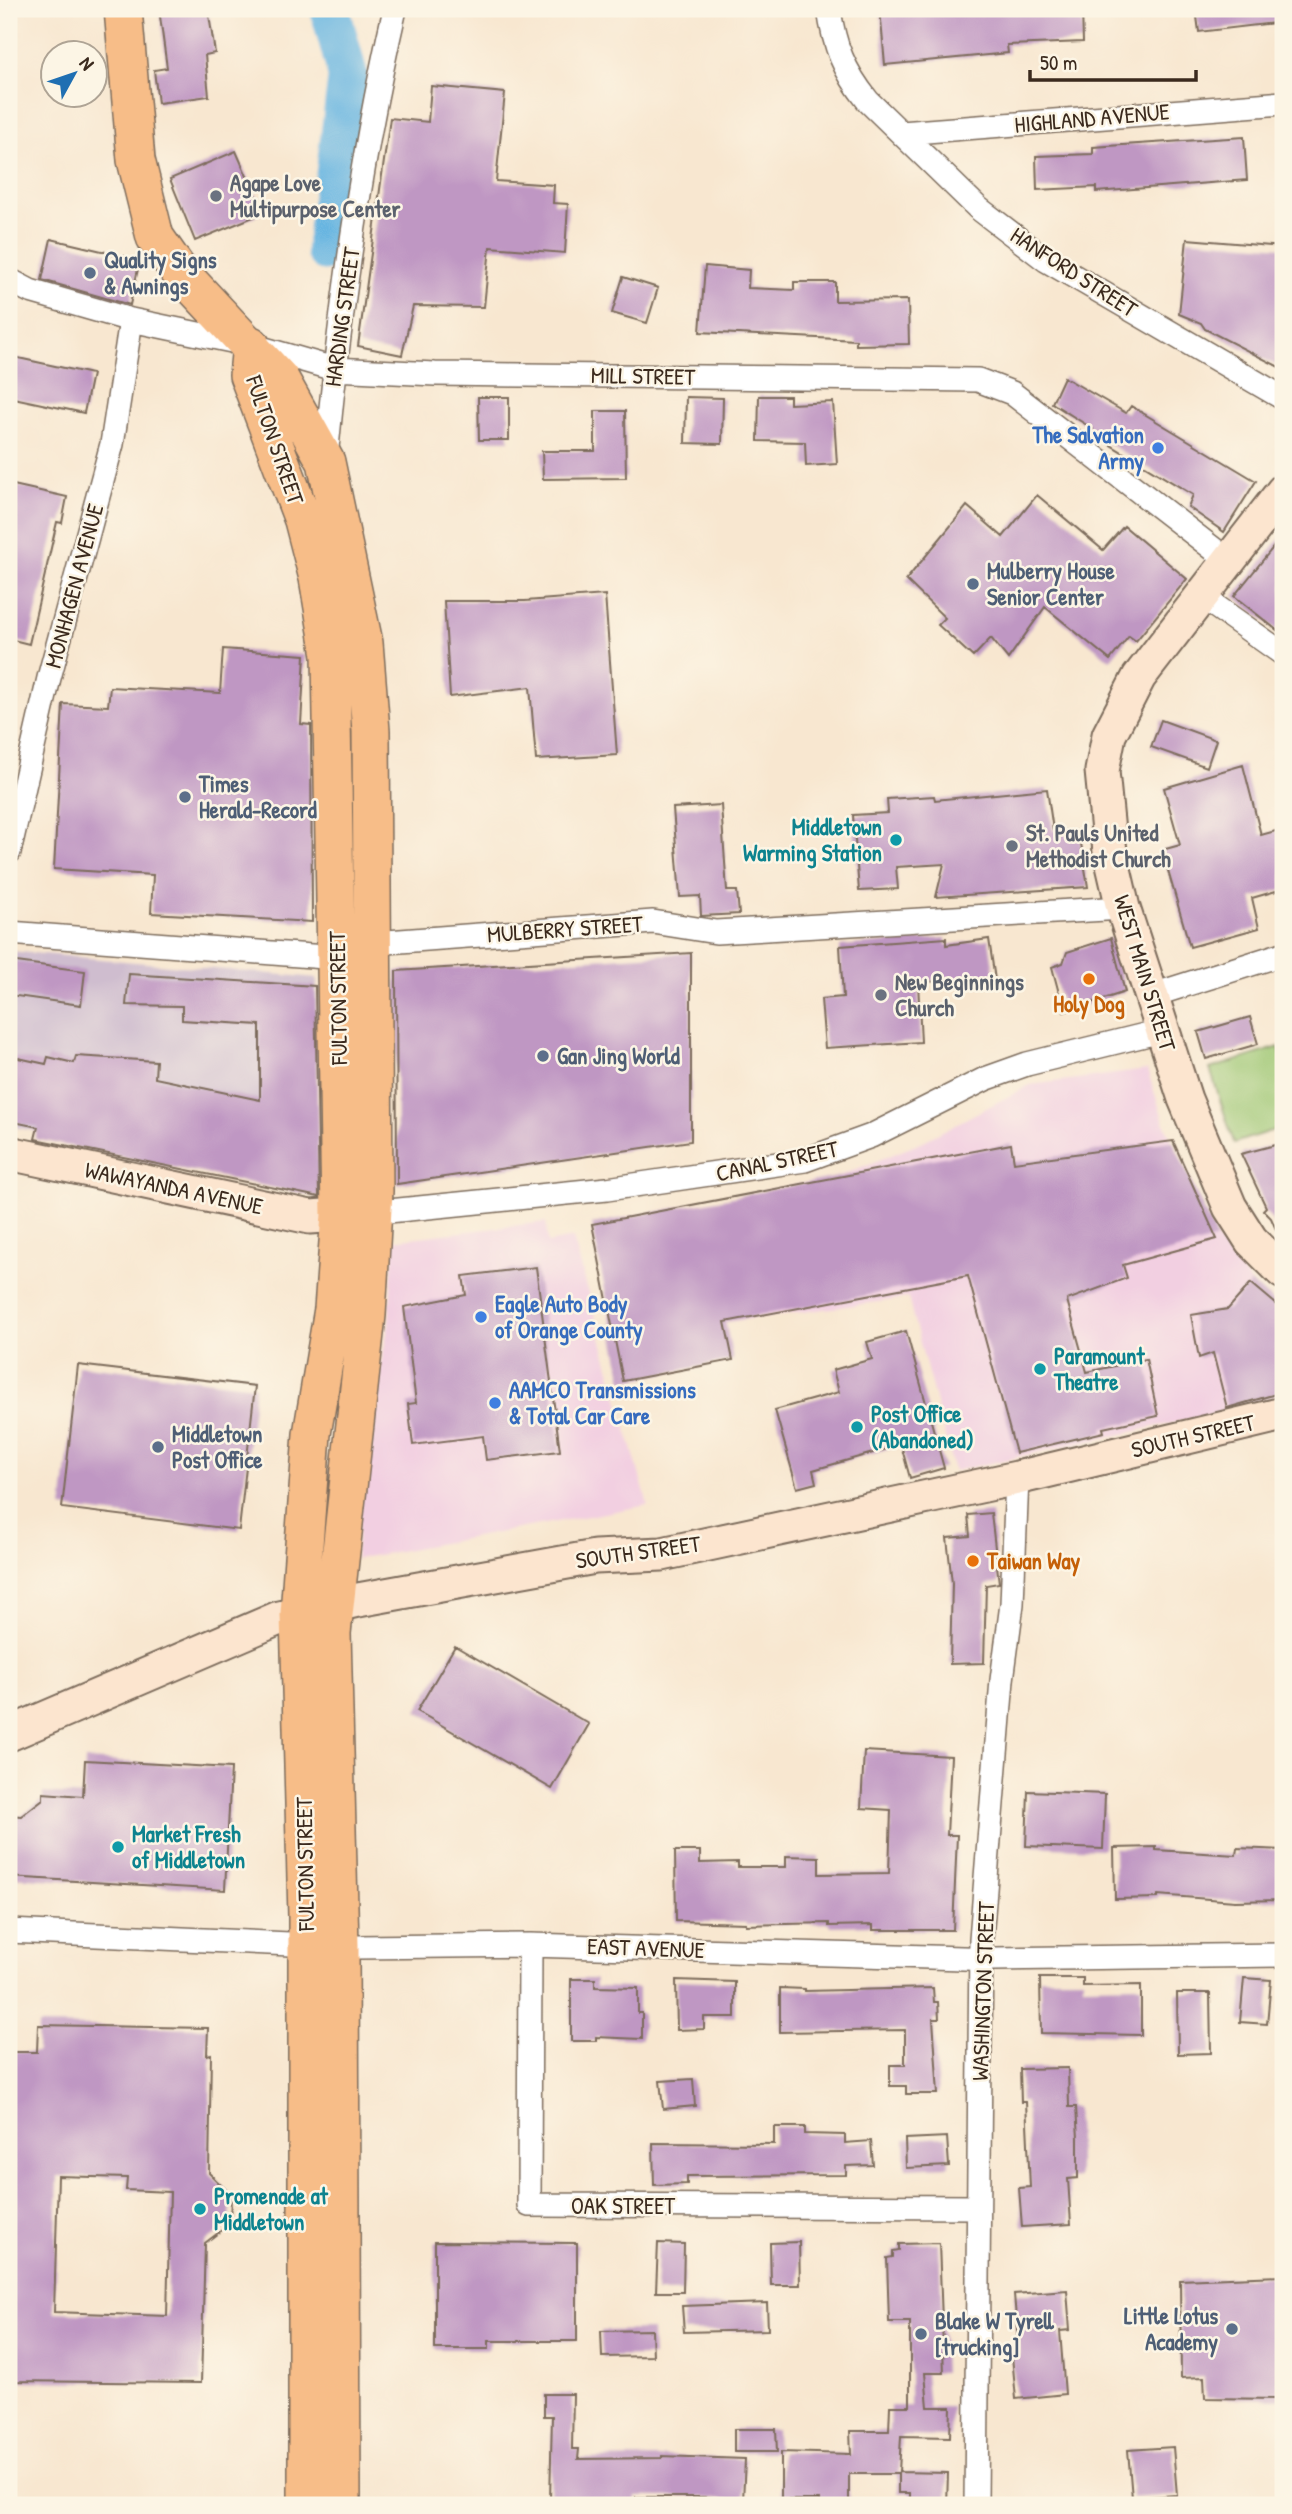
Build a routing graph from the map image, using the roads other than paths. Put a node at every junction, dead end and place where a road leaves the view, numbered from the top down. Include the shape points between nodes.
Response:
1 (123, 9) edge
2 (396, 9) edge
3 (830, 9) edge
4 (1283, 103) edge
5 (901, 133) junction
6 (9, 280) edge
7 (131, 320) junction
8 (251, 345) junction
9 (334, 369) junction
10 (1283, 398) edge
11 (326, 461) junction
12 (1283, 491) edge
13 (1229, 561) junction
14 (1201, 596) junction
15 (1283, 654) edge
16 (9, 852) edge
17 (1123, 908) junction
18 (9, 933) edge
19 (355, 954) junction
20 (1283, 954) edge
21 (1150, 996) junction
22 (1161, 1031) junction
23 (9, 1153) edge
24 (356, 1214) junction
25 (1283, 1272) edge
26 (1283, 1414) edge
27 (1017, 1478) junction
28 (318, 1610) junction
29 (9, 1734) edge
30 (9, 1931) edge
31 (530, 1945) junction
32 (324, 1946) junction
33 (1283, 1955) edge
34 (982, 1957) junction
35 (978, 2207) junction
36 (326, 2505) edge
37 (976, 2505) edge

1 - 8 main road via 136,160 155,237 178,270
2 - 9 street, HARDING STREET via 380,79
3 - 5 street, HANFORD STREET via 834,42 853,83
4 - 5 street, HIGHLAND AVENUE
5 - 10 street, HANFORD STREET via 978,208 1046,260
6 - 7 street, MILL STREET
7 - 8 street, MILL STREET
7 - 16 street, MONHAGEN AVENUE via 112,444 49,678
8 - 9 street, MILL STREET
8 - 11 main road, FULTON STREET via 279,379
8 - 19 main road, FULTON STREET via 248,375 303,520 327,621
9 - 11 street, HARDING STREET
9 - 13 street, MILL STREET via 978,380 1012,393
11 - 19 main road, FULTON STREET via 364,643 371,731
12 - 13 street, WEST MAIN STREET
13 - 14 street, WEST MAIN STREET
14 - 15 street
14 - 17 street, WEST MAIN STREET via 1139,677 1109,735 1102,771 1103,804
17 - 19 street, MULBERRY STREET via 716,932 653,922 387,942
17 - 21 street, WEST MAIN STREET
18 - 19 street, MULBERRY STREET
19 - 24 main road, FULTON STREET
20 - 21 street
21 - 22 street, WEST MAIN STREET
22 - 24 street, CANAL STREET via 985,1079 871,1136 805,1160 607,1189
22 - 25 street, WEST MAIN STREET via 1230,1207 1251,1240
23 - 24 street, WAWAYANDA AVENUE via 310,1217
24 - 28 main road, FULTON STREET via 333,1310 312,1434
26 - 27 street, SOUTH STREET
27 - 28 street, SOUTH STREET via 662,1554 595,1557
27 - 34 street, WASHINGTON STREET via 1013,1604 995,1760
28 - 29 street, SOUTH STREET via 279,1618
28 - 32 main road, FULTON STREET
30 - 32 street, EAST AVENUE
31 - 32 street, EAST AVENUE
31 - 34 street, EAST AVENUE
31 - 35 street, OAK STREET via 528,2206
32 - 36 main road, FULTON STREET via 307,2497
33 - 34 street, EAST AVENUE
34 - 35 street, WASHINGTON STREET
35 - 37 street, WASHINGTON STREET

